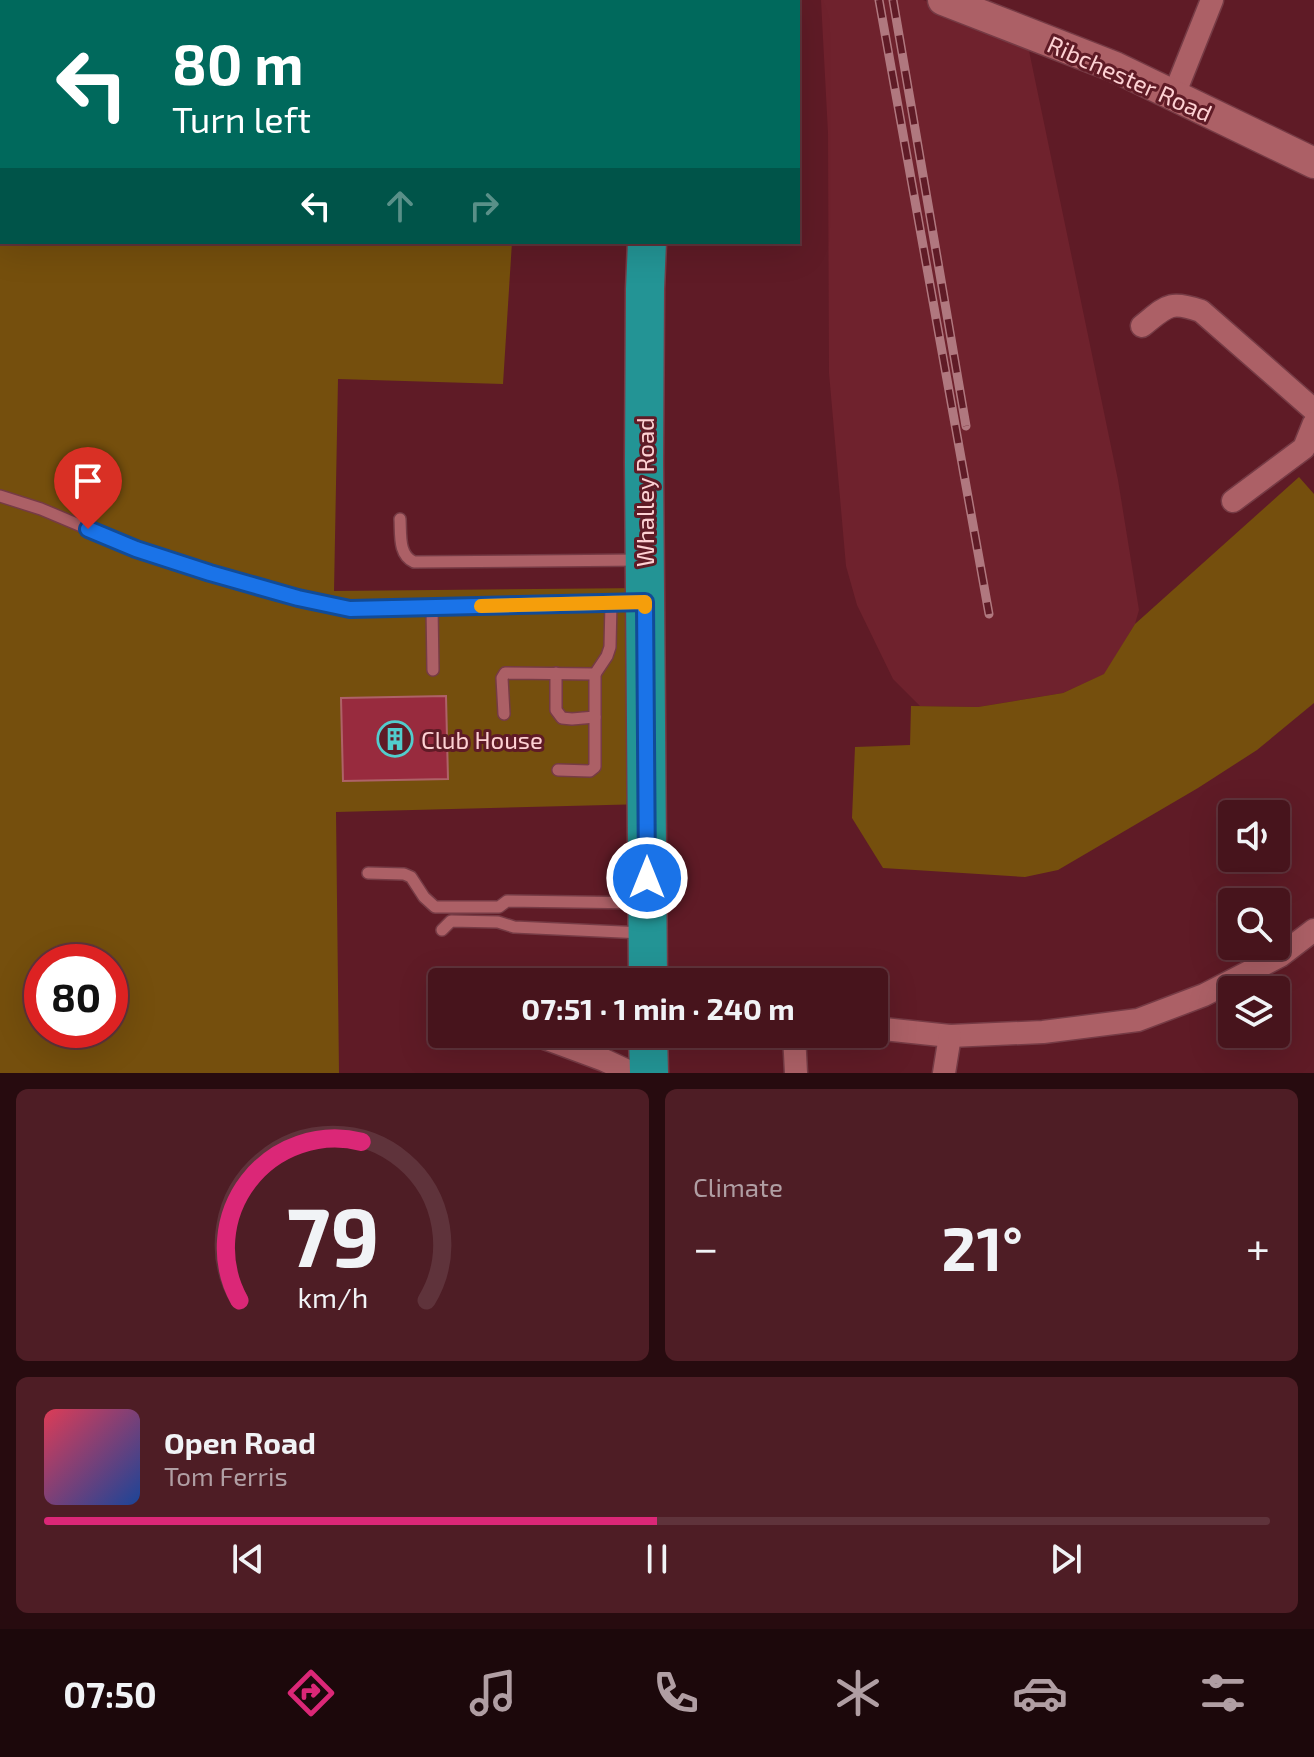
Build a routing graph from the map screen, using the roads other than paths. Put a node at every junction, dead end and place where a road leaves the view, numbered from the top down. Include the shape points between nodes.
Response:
1 (1212, 0) edge
2 (945, 1) edge
3 (1174, 95) junction
4 (1314, 163) edge
5 (647, 244) edge
6 (1142, 326) dead end
7 (1314, 410) edge
8 (1314, 423) edge
9 (0, 496) edge
10 (1233, 501) dead end
11 (400, 519) dead end
12 (645, 560) junction
13 (628, 602) junction
14 (432, 607) junction
15 (433, 670) dead end
16 (556, 673) junction
17 (595, 674) junction
18 (504, 714) dead end
19 (595, 717) junction
20 (558, 770) dead end
21 (368, 873) dead end
22 (648, 918) junction
23 (442, 930) dead end
24 (1314, 930) edge
25 (648, 968) edge
26 (888, 1029) edge
27 (950, 1036) junction
28 (572, 1048) edge
29 (648, 1048) edge
30 (795, 1048) edge
31 (632, 1073) edge
32 (649, 1073) edge
33 (796, 1073) edge
34 (944, 1073) edge

1 - 3 street
2 - 3 main road, Ribchester Road
3 - 4 main road, Ribchester Road
5 - 12 highway, Whalley Road
6 - 7 street via 1165,307 1184,305 1201,311
8 - 10 street via 1304,448
9 - 14 lane via 136,549 298,598 350,609
11 - 12 lane via 403,553 414,562
12 - 13 highway, Whalley Road
13 - 14 lane
13 - 17 lane
13 - 22 highway, Whalley Road
14 - 15 lane
16 - 17 lane
16 - 18 lane via 505,673
16 - 19 lane via 556,710 562,718
17 - 19 lane
19 - 20 lane via 595,767
21 - 22 lane via 411,877 435,907 499,907 507,901
22 - 23 lane via 514,927 451,921
22 - 25 highway, Whalley Road
24 - 27 street via 1280,956 1204,995 1138,1020
26 - 27 street
27 - 34 street
28 - 31 street
29 - 32 highway
30 - 33 street

